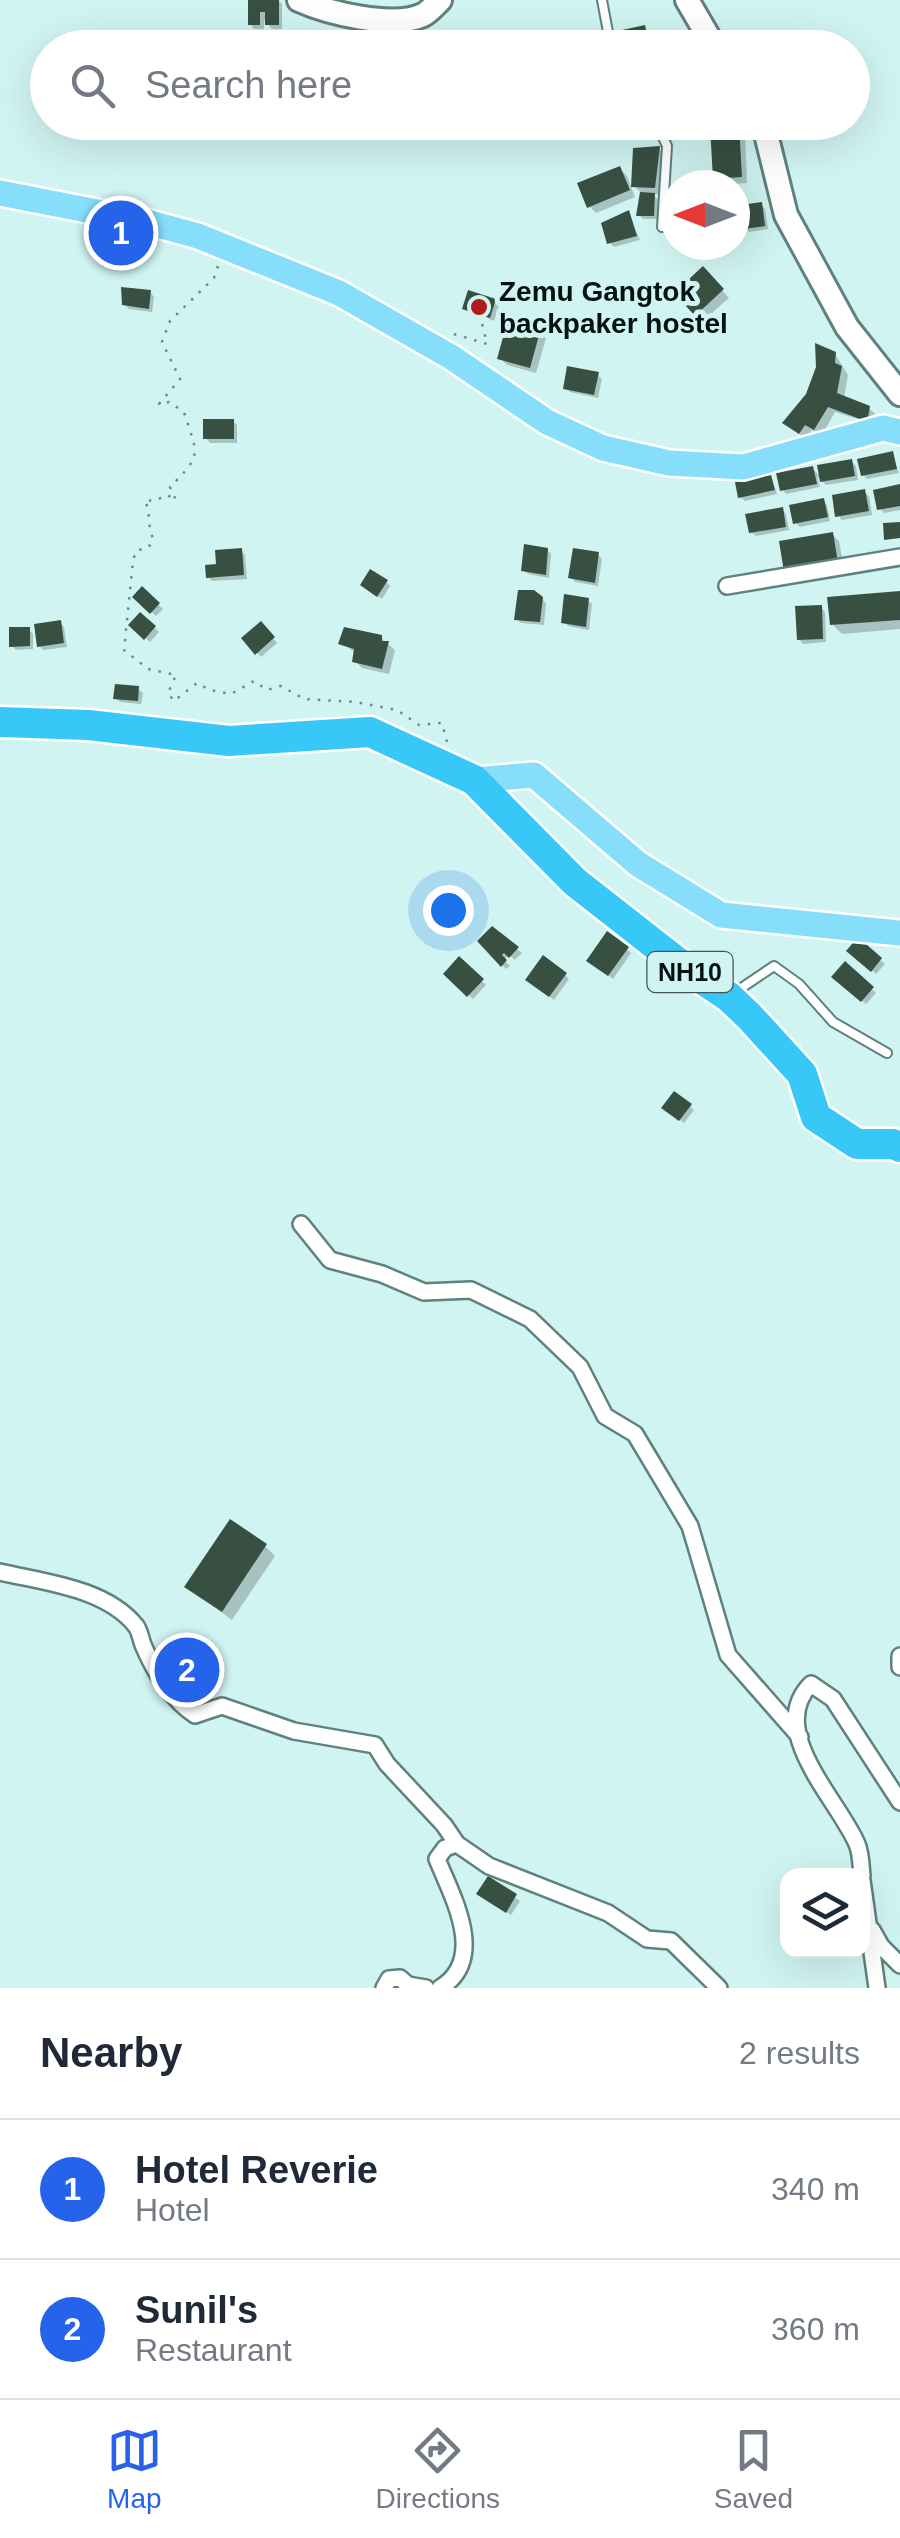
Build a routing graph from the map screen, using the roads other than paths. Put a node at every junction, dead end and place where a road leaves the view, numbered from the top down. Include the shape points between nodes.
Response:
1 (299, 0) edge
2 (440, 0) edge
3 (602, 0) edge
4 (687, 0) edge
5 (608, 30) edge
6 (704, 30) edge
7 (664, 140) edge
8 (767, 140) edge
9 (666, 170) edge
10 (0, 193) edge
11 (900, 394) edge
12 (900, 432) edge
13 (900, 557) edge
14 (727, 586) dead end
15 (0, 722) edge
16 (474, 780) junction
17 (900, 933) edge
18 (729, 997) junction
19 (887, 1052) dead end
20 (900, 1147) edge
21 (301, 1224) dead end
22 (0, 1572) edge
23 (900, 1656) edge
24 (900, 1667) edge
25 (800, 1737) junction
26 (900, 1802) edge
27 (457, 1844) junction
28 (861, 1868) edge
29 (870, 1926) edge
30 (870, 1937) edge
31 (900, 1965) edge
32 (384, 1988) edge
33 (426, 1988) edge
34 (440, 1988) edge
35 (719, 1988) edge
36 (877, 1988) edge

1 - 2 street via 400,22 425,15
3 - 5 lane
4 - 6 street
7 - 9 lane
8 - 11 street via 786,215 846,326
10 - 12 main road via 144,221 339,293 547,422 603,448 669,463 743,466 883,428
13 - 14 street
15 - 16 highway, NH10 via 229,741 370,732
16 - 17 main road via 534,775 638,864 720,915
16 - 18 highway, NH10 via 576,882
18 - 19 lane via 774,966 800,984 832,1022
18 - 20 highway, NH10 via 802,1074 816,1117 857,1144
21 - 25 street via 330,1260 424,1292 471,1290 530,1320 580,1367 605,1416 635,1434 690,1526 728,1655
22 - 27 street via 82,1592 114,1608 137,1626 156,1670 182,1707 196,1714 222,1706 294,1731 375,1746
23 - 24 street
25 - 26 street via 795,1707 811,1684 833,1698
25 - 28 street via 818,1783 858,1846
27 - 34 street via 436,1859 464,1925 464,1950 458,1971
27 - 35 street via 647,1939 671,1942
29 - 31 street
30 - 36 street
32 - 33 street via 400,1978

